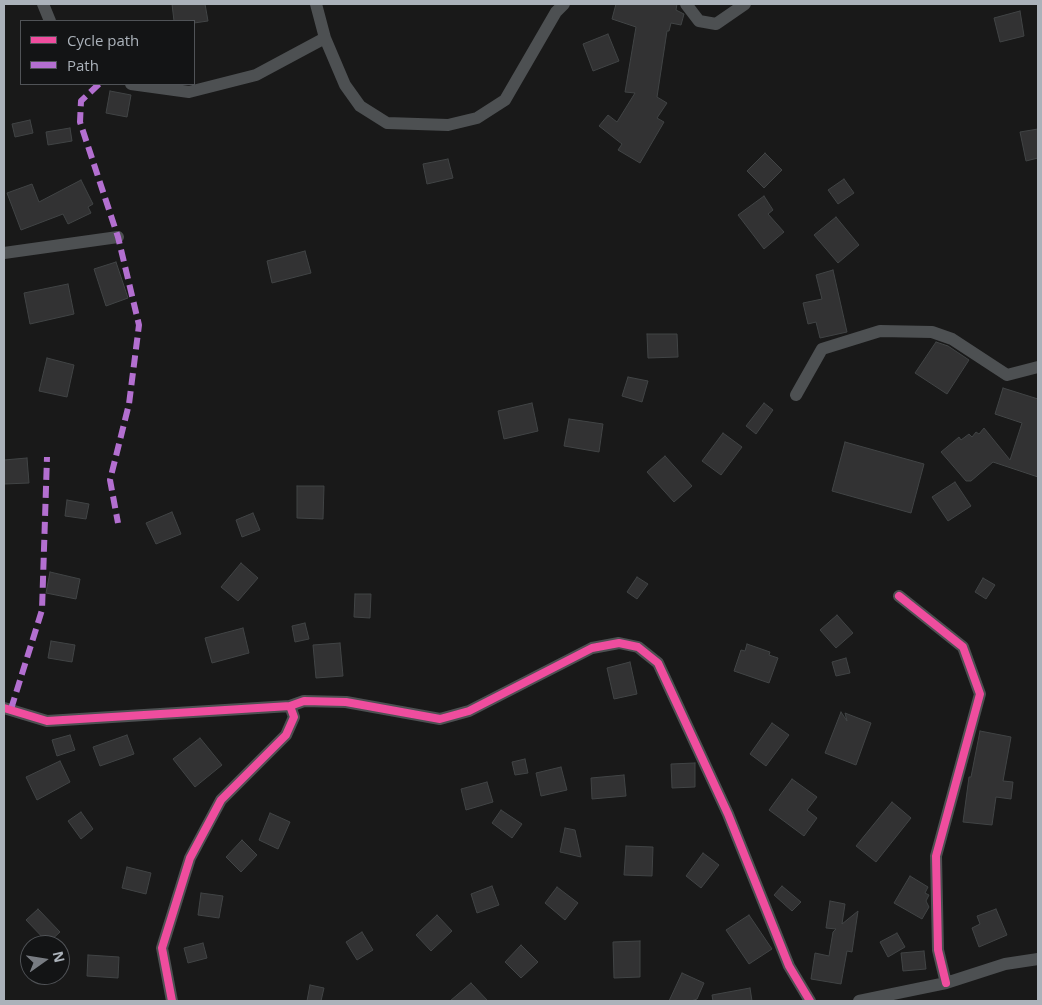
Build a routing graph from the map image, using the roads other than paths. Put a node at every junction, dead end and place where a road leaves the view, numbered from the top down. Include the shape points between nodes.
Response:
1 (43, 4) edge
2 (316, 4) edge
3 (564, 4) edge
4 (686, 4) edge
5 (745, 4) edge
6 (50, 20) edge
7 (325, 38) junction
8 (138, 85) edge
9 (118, 237) dead end
10 (4, 253) edge
11 (1038, 366) edge
12 (796, 395) dead end
13 (899, 596) dead end
14 (290, 706) junction
15 (4, 708) edge
16 (1038, 959) edge
17 (946, 982) junction
18 (172, 1001) edge
19 (810, 1001) edge
20 (859, 1001) edge

1 - 6 street
2 - 7 street
3 - 7 street via 556,12 505,100 476,118 448,125 387,123 360,106 345,85
4 - 5 street via 699,21 716,24
7 - 8 street via 256,75 189,92
9 - 10 street
11 - 12 street via 1007,375 952,339 932,332 880,331 822,349
13 - 17 street via 962,647 980,694 936,856 938,950
14 - 15 street via 47,721
14 - 18 street via 294,717 286,735 221,800 190,858 162,948
14 - 19 street via 304,701 346,702 440,719 469,711 592,648 619,643 638,647 658,663 728,814 789,966
16 - 17 street via 1004,964
17 - 20 street

